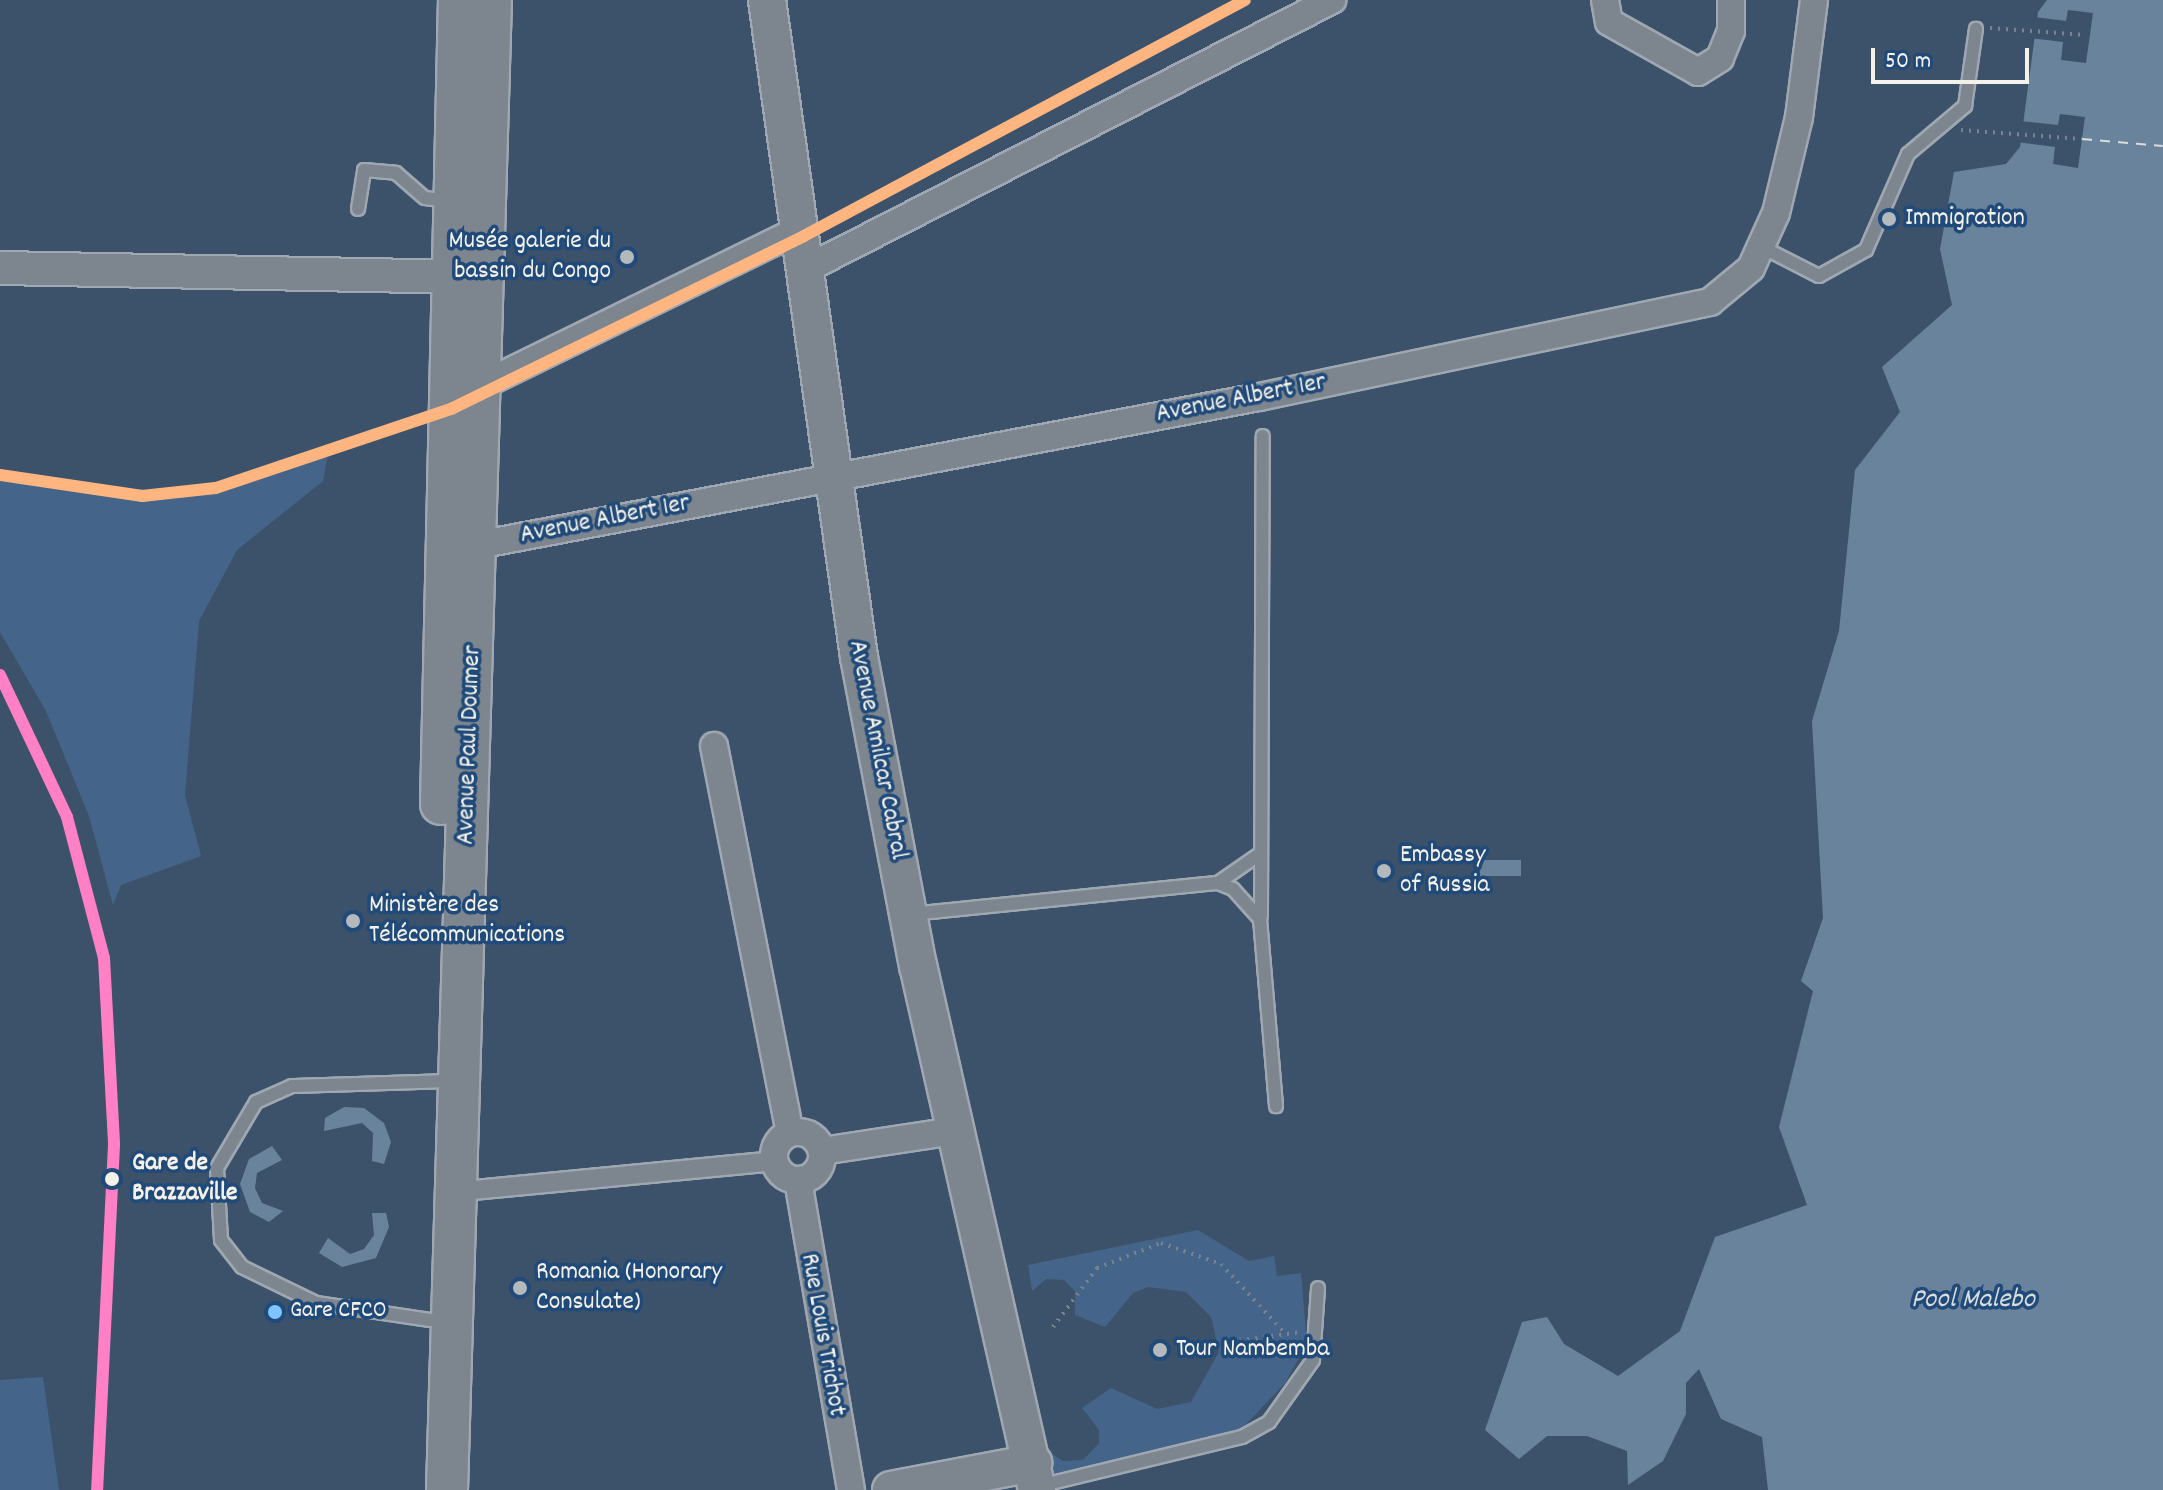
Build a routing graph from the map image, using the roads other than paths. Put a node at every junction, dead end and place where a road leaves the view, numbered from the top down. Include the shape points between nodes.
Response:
1 (459, 0) edge
2 (491, 0) edge
3 (767, 0) edge
4 (1332, 0) edge
5 (1605, 0) edge
6 (1731, 0) edge
7 (1814, 0) edge
8 (1976, 29) road end
9 (470, 203) junction
10 (358, 209) dead end
11 (803, 228) junction
12 (1762, 247) junction
13 (0, 268) edge
14 (808, 268) junction
15 (469, 277) junction
16 (466, 393) junction
17 (1263, 436) dead end
18 (834, 479) junction
19 (462, 548) junction
20 (714, 746) dead end
21 (1261, 853) junction
22 (1218, 883) junction
23 (908, 914) junction
24 (1260, 919) junction
25 (447, 1081) junction
26 (1276, 1106) dead end
27 (954, 1131) junction
28 (790, 1133) junction
29 (822, 1151) junction
30 (775, 1161) junction
31 (798, 1180) junction
32 (453, 1192) junction
33 (1318, 1288) dead end
34 (430, 1320) junction
35 (1035, 1480) edge
36 (427, 1490) edge
37 (447, 1490) edge
38 (851, 1490) edge
39 (891, 1490) edge

1 - 9 main road, Avenue Paul Doumer
2 - 9 main road, Avenue Paul Doumer
3 - 11 main road, Avenue Amilcar Cabral
4 - 14 street
5 - 6 street via 1609,22 1698,72 1720,58 1731,31
7 - 12 street, Avenue Albert 1er via 1799,117
8 - 12 lane via 1965,106 1908,154 1879,231 1850,265 1819,276
9 - 10 lane via 425,198 399,174 364,170
9 - 15 main road, Avenue Paul Doumer
11 - 14 main road, Avenue Amilcar Cabral
11 - 16 street
12 - 18 street, Avenue Albert 1er via 1736,284 1710,302
13 - 15 street
14 - 18 main road, Avenue Amilcar Cabral
15 - 16 main road, Avenue Paul Doumer
16 - 19 main road, Avenue Paul Doumer
17 - 21 lane
18 - 19 street, Avenue Albert 1er
18 - 23 main road, Avenue Amilcar Cabral
19 - 25 main road, Avenue Paul Doumer
20 - 28 street
21 - 22 lane
21 - 24 lane
22 - 23 lane
22 - 24 lane via 1249,900
23 - 27 main road, Avenue Amilcar Cabral
24 - 26 lane
25 - 32 main road, Avenue Paul Doumer
25 - 34 main road, Avenue Paul Doumer
25 - 34 lane via 325,1080 256,1102 217,1168 214,1206 221,1240 242,1267 274,1287 316,1303
27 - 29 street
27 - 35 main road, Avenue Amilcar Cabral
28 - 29 street via 808,1133
28 - 30 street via 776,1146
29 - 31 street via 815,1173
30 - 31 street
30 - 32 street
31 - 38 street, Rue Louis Trichot
32 - 37 main road, Avenue Paul Doumer
33 - 35 lane via 1315,1332 1299,1389 1242,1437
34 - 36 main road, Avenue Paul Doumer
35 - 39 main road

